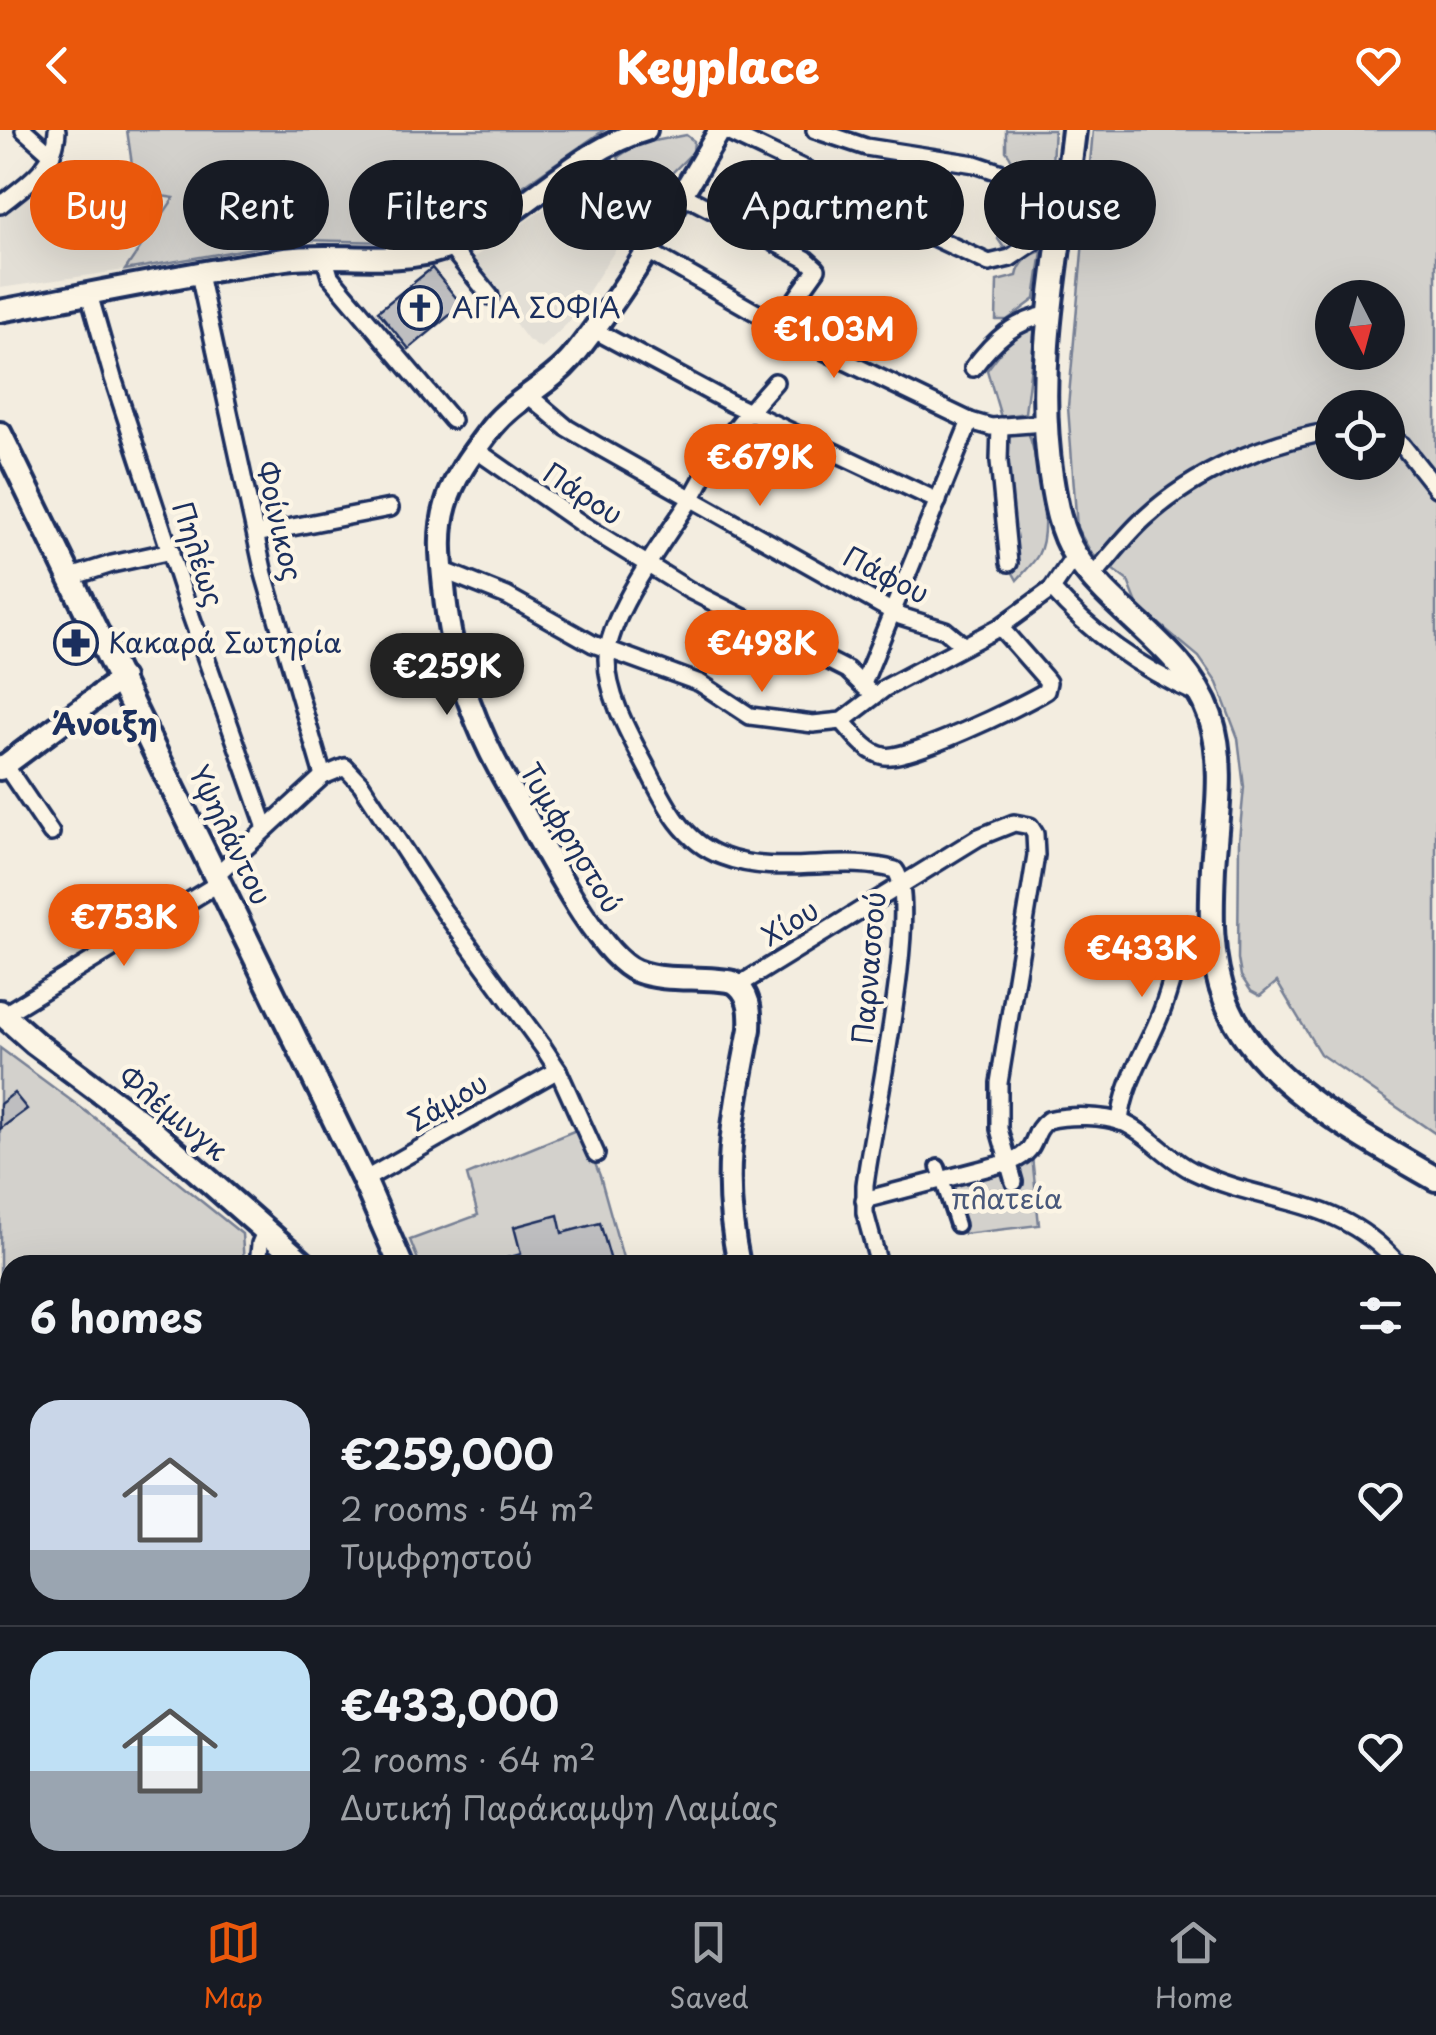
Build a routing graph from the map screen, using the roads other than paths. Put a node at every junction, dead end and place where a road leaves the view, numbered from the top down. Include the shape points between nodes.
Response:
1 (24, 130) edge
2 (57, 130) edge
3 (646, 130) edge
4 (722, 130) edge
5 (815, 130) edge
6 (1074, 130) edge
7 (52, 155) junction
8 (1070, 160) edge
9 (984, 167) edge
10 (687, 186) edge
11 (687, 197) edge
12 (523, 204) edge
13 (0, 205) edge
14 (434, 250) edge
15 (453, 250) edge
16 (646, 250) joint
17 (1022, 250) edge
18 (1059, 250) edge
19 (324, 256) junction
20 (199, 274) junction
21 (90, 294) junction
22 (490, 296) dead end
23 (0, 311) edge
24 (1050, 314) junction
25 (777, 325) junction
26 (592, 329) junction
27 (972, 368) dead end
28 (775, 382) dead end
29 (527, 394) junction
30 (749, 412) junction
31 (452, 420) dead end
32 (970, 422) junction
33 (1044, 424) junction
34 (1000, 426) junction
35 (0, 434) edge
36 (1315, 435) edge
37 (476, 450) junction
38 (1405, 450) edge
39 (1436, 488) edge
40 (691, 498) junction
41 (938, 501) junction
42 (390, 508) dead end
43 (256, 534) junction
44 (170, 551) junction
45 (1075, 554) junction
46 (1009, 563) dead end
47 (648, 564) junction
48 (442, 570) junction
49 (1093, 576) junction
50 (71, 577) junction
51 (1052, 589) junction
52 (892, 611) junction
53 (1000, 627) junction
54 (964, 646) junction
55 (607, 650) junction
56 (122, 678) junction
57 (868, 689) junction
58 (1202, 697) junction
59 (842, 722) junction
60 (2, 767) edge
61 (323, 776) junction
62 (266, 828) junction
63 (51, 833) dead end
64 (217, 879) junction
65 (902, 885) junction
66 (1212, 924) junction
67 (739, 985) junction
68 (2, 1014) edge
69 (558, 1070) junction
70 (1120, 1122) junction
71 (596, 1154) dead end
72 (1010, 1162) junction
73 (941, 1174) junction
74 (1436, 1179) edge
75 (364, 1180) junction
76 (1014, 1182) dead end
77 (864, 1200) junction
78 (957, 1225) dead end
79 (265, 1232) junction
80 (259, 1255) edge
81 (293, 1255) edge
82 (398, 1255) edge
83 (738, 1255) edge
84 (876, 1255) edge
85 (1389, 1255) edge

1 - 7 street
2 - 7 street
3 - 12 street via 599,151
4 - 10 street, Τυμφρηστού
4 - 17 street via 989,263
5 - 9 street
6 - 8 main road
7 - 13 street
11 - 25 street via 817,269
14 - 19 street
15 - 22 street
16 - 25 street
16 - 26 street, Τυμφρηστού
18 - 24 main road
19 - 20 street
19 - 31 street via 330,276
20 - 21 street
20 - 43 street, Φοίνικος
21 - 23 street
21 - 44 street, Πηλέως
24 - 27 street via 1000,336
24 - 33 main road
25 - 32 street
26 - 29 street, Τυμφρηστού via 566,364
26 - 30 street
28 - 30 street
29 - 37 street, Τυμφρηστού
29 - 40 street, Πάφου via 567,428
30 - 40 street
30 - 41 street
32 - 34 street
32 - 41 street
33 - 34 street
33 - 45 main road via 1055,498
34 - 46 street
35 - 50 main road, Υψηλάντου
36 - 49 street via 1270,446 1193,482 1142,520
37 - 47 street, Πάρου
37 - 48 street, Τυμφρηστού via 447,502
38 - 39 street
40 - 47 street
40 - 52 street, Πάφου
41 - 52 street
42 - 43 street
43 - 61 street, Φοίνικος
44 - 50 street
44 - 62 street, Πηλέως
45 - 49 main road
45 - 51 street
47 - 55 street
47 - 57 street, Πάρου via 846,670
48 - 55 street
48 - 67 street, Τυμφρηστού via 454,659 479,733 601,939 640,972
49 - 58 main road
50 - 56 main road, Υψηλάντου
51 - 53 street
51 - 58 street via 1140,666
52 - 54 street, Πάφου via 945,630
52 - 57 street
53 - 54 street
53 - 59 street via 1044,676 1046,692 893,756 874,752
54 - 57 street
55 - 59 street via 700,682 750,716
55 - 65 street, Παρνασσού via 610,682 638,751 692,838 723,857 752,864 887,868
56 - 60 street
56 - 64 main road, Υψηλάντου
57 - 59 street
58 - 66 main road via 1218,763
60 - 63 street
61 - 62 street
61 - 69 street via 345,767 361,784
62 - 64 street
64 - 68 street
64 - 75 main road, Υψηλάντου
65 - 67 street, Χίου
65 - 72 street, Χίου via 992,830 1014,822 1035,834 998,1084 998,1129
65 - 77 street, Παρνασσού via 893,1010
66 - 70 street via 1198,927 1186,945 1128,1084
66 - 74 main road via 1226,1000 1256,1050 1296,1088
67 - 83 street via 750,1014 727,1190
68 - 79 main road, Φλέμινγκ via 145,1125
69 - 71 street
69 - 75 street, Σάμου
70 - 72 street via 1048,1120 1030,1151
70 - 85 street via 1197,1173 1310,1206 1352,1224
72 - 73 street
72 - 76 street
73 - 77 street
73 - 78 street
75 - 82 main road, Υψηλάντου
77 - 84 street, Παρνασσού
79 - 80 street
79 - 81 main road, Φλέμινγκ

